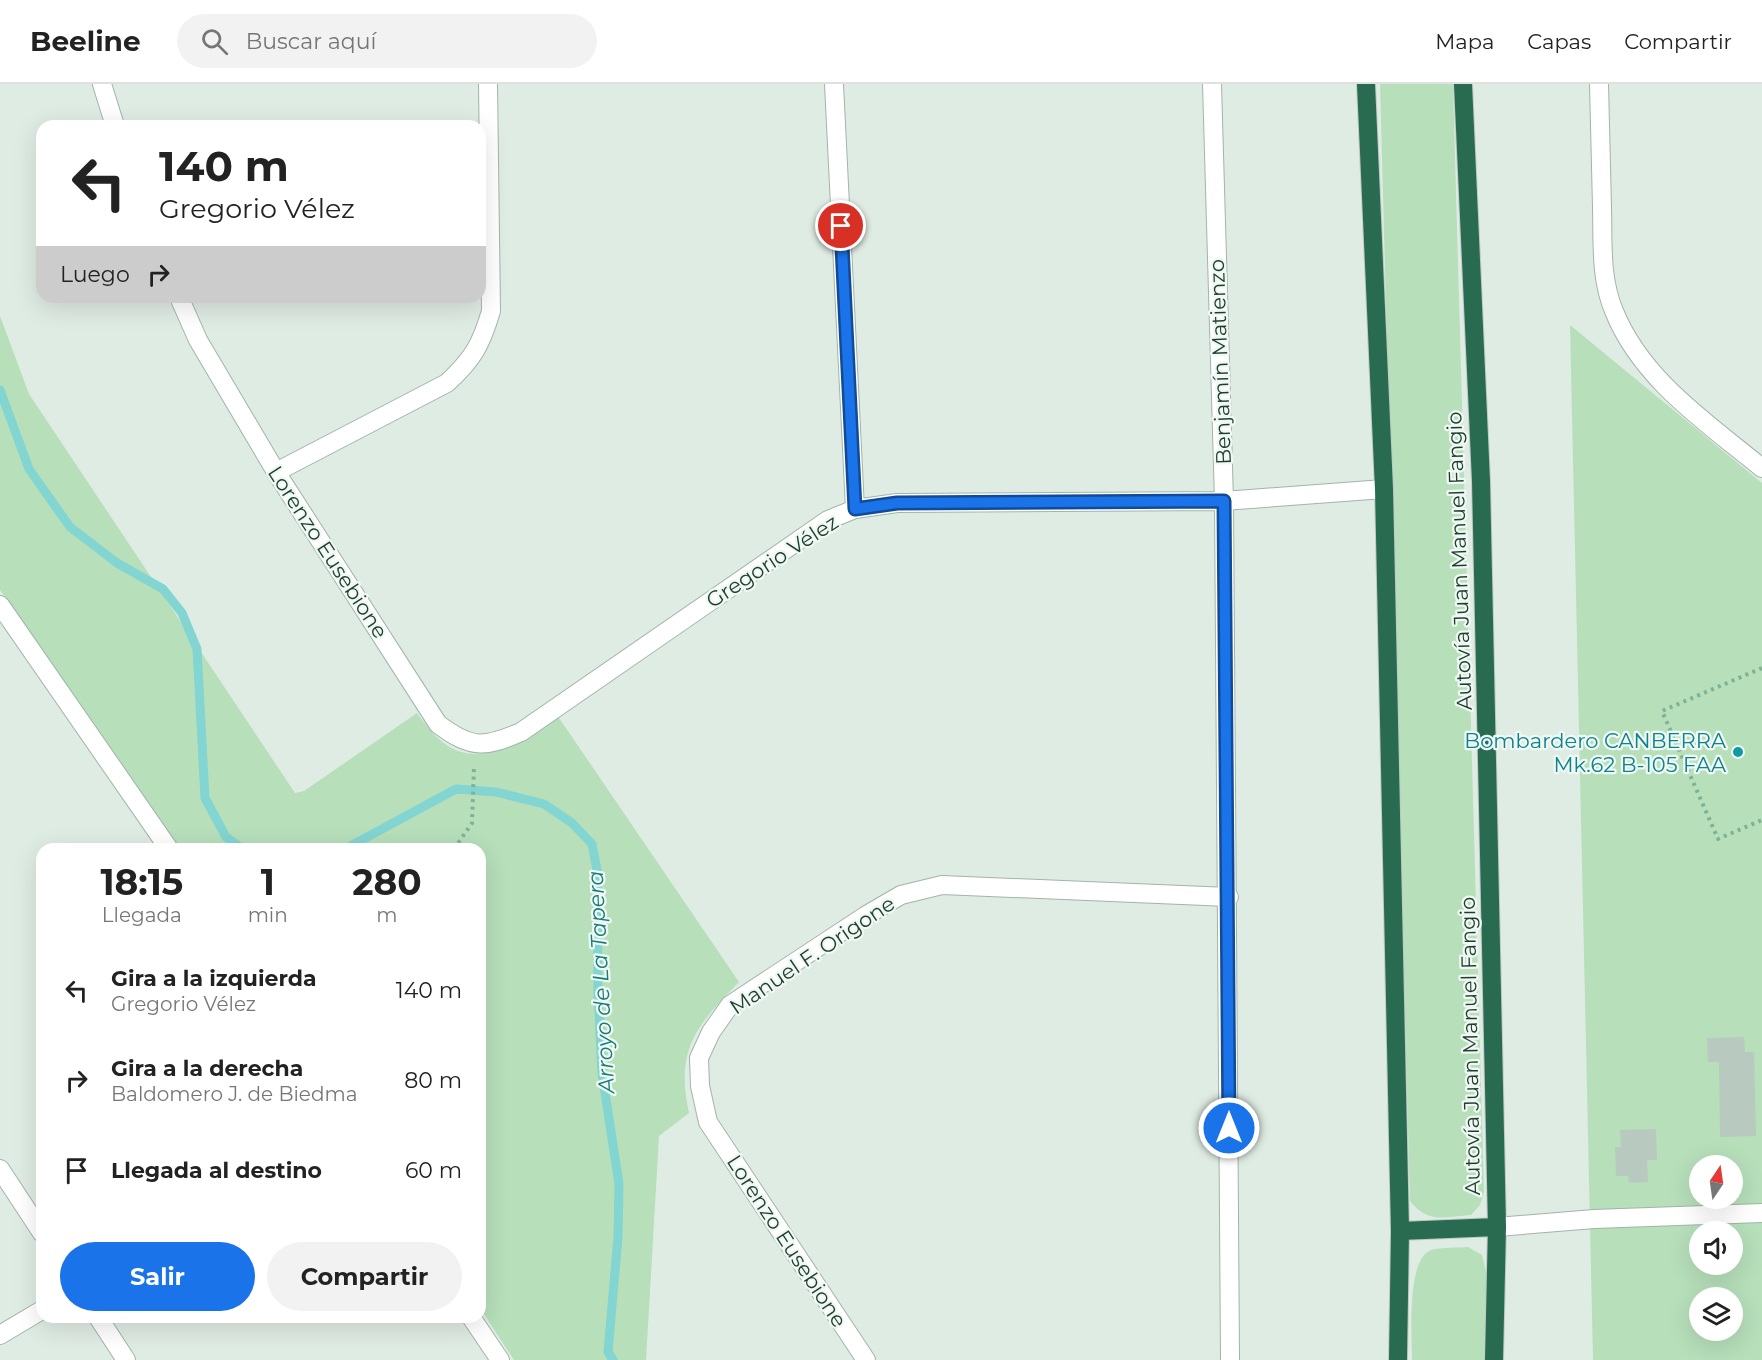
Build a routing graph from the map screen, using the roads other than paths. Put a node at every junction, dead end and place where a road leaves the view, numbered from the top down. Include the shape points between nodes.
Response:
1 (102, 84) edge
2 (488, 84) edge
3 (834, 84) edge
4 (1212, 84) edge
5 (1366, 84) edge
6 (1463, 84) edge
7 (1599, 84) edge
8 (114, 120) edge
9 (182, 303) edge
10 (1762, 468) edge
11 (276, 472) junction
12 (1384, 489) junction
13 (1224, 501) junction
14 (855, 509) junction
15 (0, 605) edge
16 (521, 732) joint
17 (165, 843) edge
18 (1229, 897) junction
19 (708, 1122) joint
20 (0, 1169) edge
21 (1762, 1213) edge
22 (36, 1224) edge
23 (1497, 1227) junction
24 (1400, 1231) junction
25 (36, 1314) edge
26 (102, 1323) edge
27 (475, 1323) edge
28 (0, 1335) edge
29 (126, 1360) edge
30 (500, 1360) edge
31 (866, 1360) edge
32 (1230, 1360) edge
33 (1398, 1360) edge
34 (1494, 1360) edge

1 - 8 street
2 - 11 street via 491,311 482,341 470,362 447,383
3 - 14 street
4 - 13 street, Benjamín Matienzo
5 - 12 highway
6 - 23 highway, Autovía Juan Manuel Fangio via 1481,482
7 - 10 street via 1604,275 1613,310 1630,343 1654,375
9 - 11 street, Lorenzo Eusebione via 198,340
11 - 16 street, Lorenzo Eusebione via 438,724 475,745 497,743
12 - 13 street, Gregorio Vélez
12 - 24 highway
13 - 14 street, Gregorio Vélez via 897,503
13 - 18 street, Benjamín Matienzo
14 - 16 street, Gregorio Vélez via 828,520
15 - 17 street
18 - 19 street, Manuel F. Origone via 942,885 901,895 730,1005 699,1058
18 - 32 street, Benjamín Matienzo
19 - 31 street, Lorenzo Eusebione
20 - 22 street
21 - 23 street
23 - 24 highway
23 - 34 highway, Autovía Juan Manuel Fangio
24 - 33 highway
25 - 28 street
26 - 29 street
27 - 30 street

